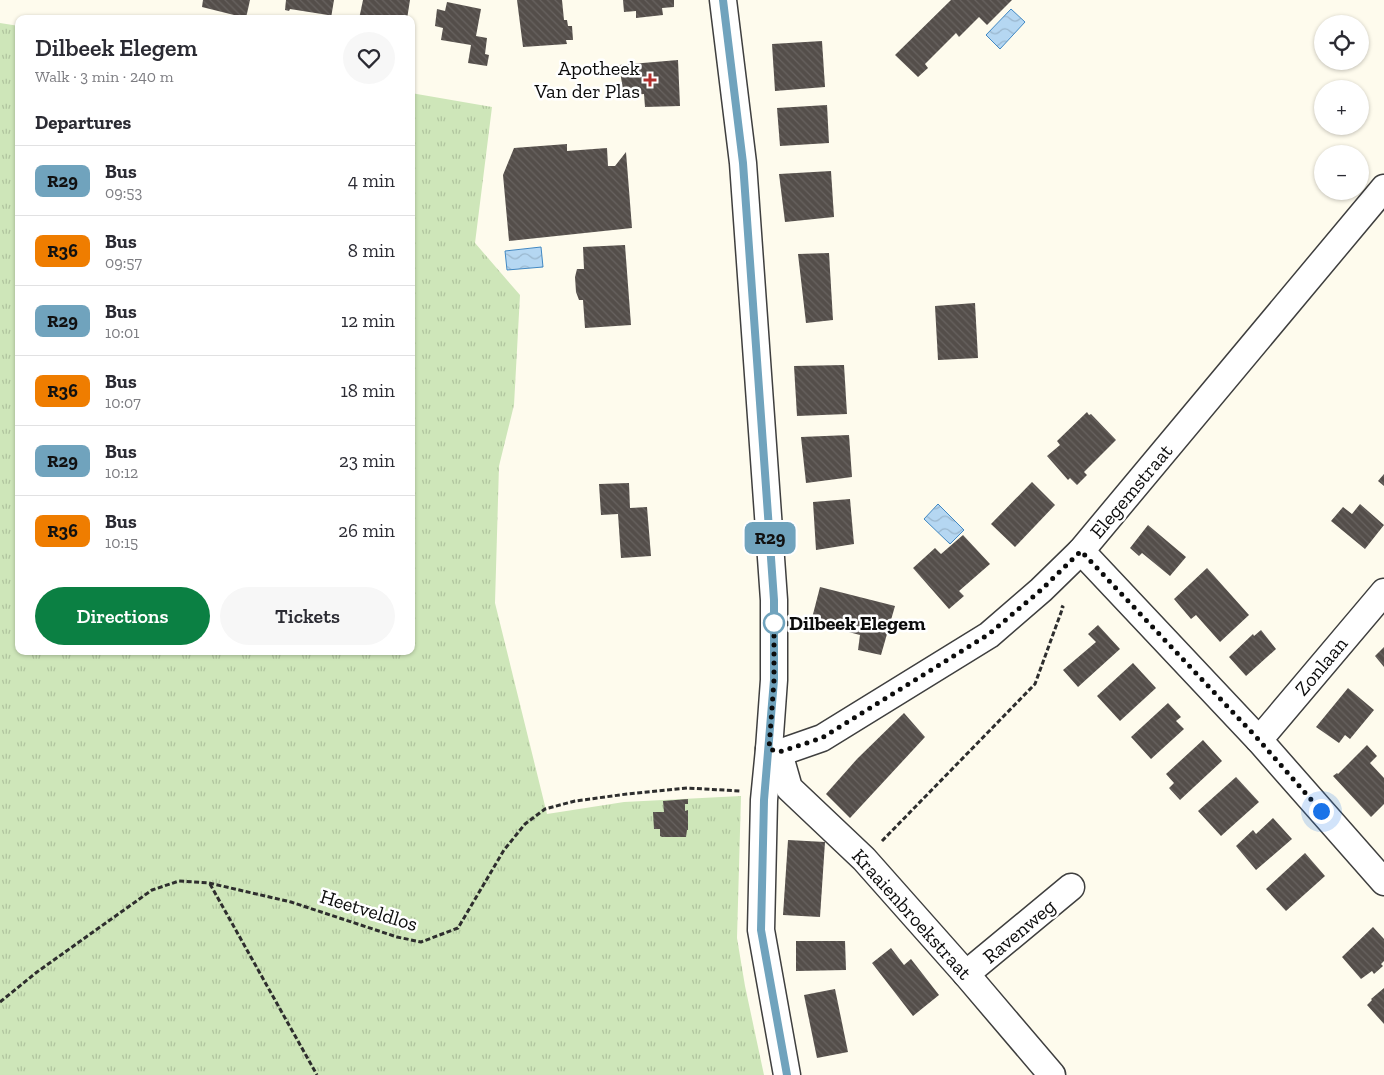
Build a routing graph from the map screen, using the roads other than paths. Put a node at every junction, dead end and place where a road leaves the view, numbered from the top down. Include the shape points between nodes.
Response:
1 (723, 0) edge
2 (1384, 188) edge
3 (1081, 551) junction
4 (1384, 592) edge
5 (1259, 740) junction
6 (774, 751) junction
7 (1384, 882) edge
8 (1071, 888) dead end
9 (966, 974) junction
10 (787, 1075) edge
11 (1052, 1075) edge

1 - 6 street via 743,163 774,600
2 - 3 street, Elegemstraat
3 - 5 street
3 - 6 street, Elegemstraat via 989,634 822,738
4 - 5 street, Zonlaan
5 - 7 street
6 - 9 street, Kraaienbroekstraat via 789,788 864,859
6 - 10 street via 765,792 761,930
8 - 9 street, Ravenweg
9 - 11 street, Kraaienbroekstraat

